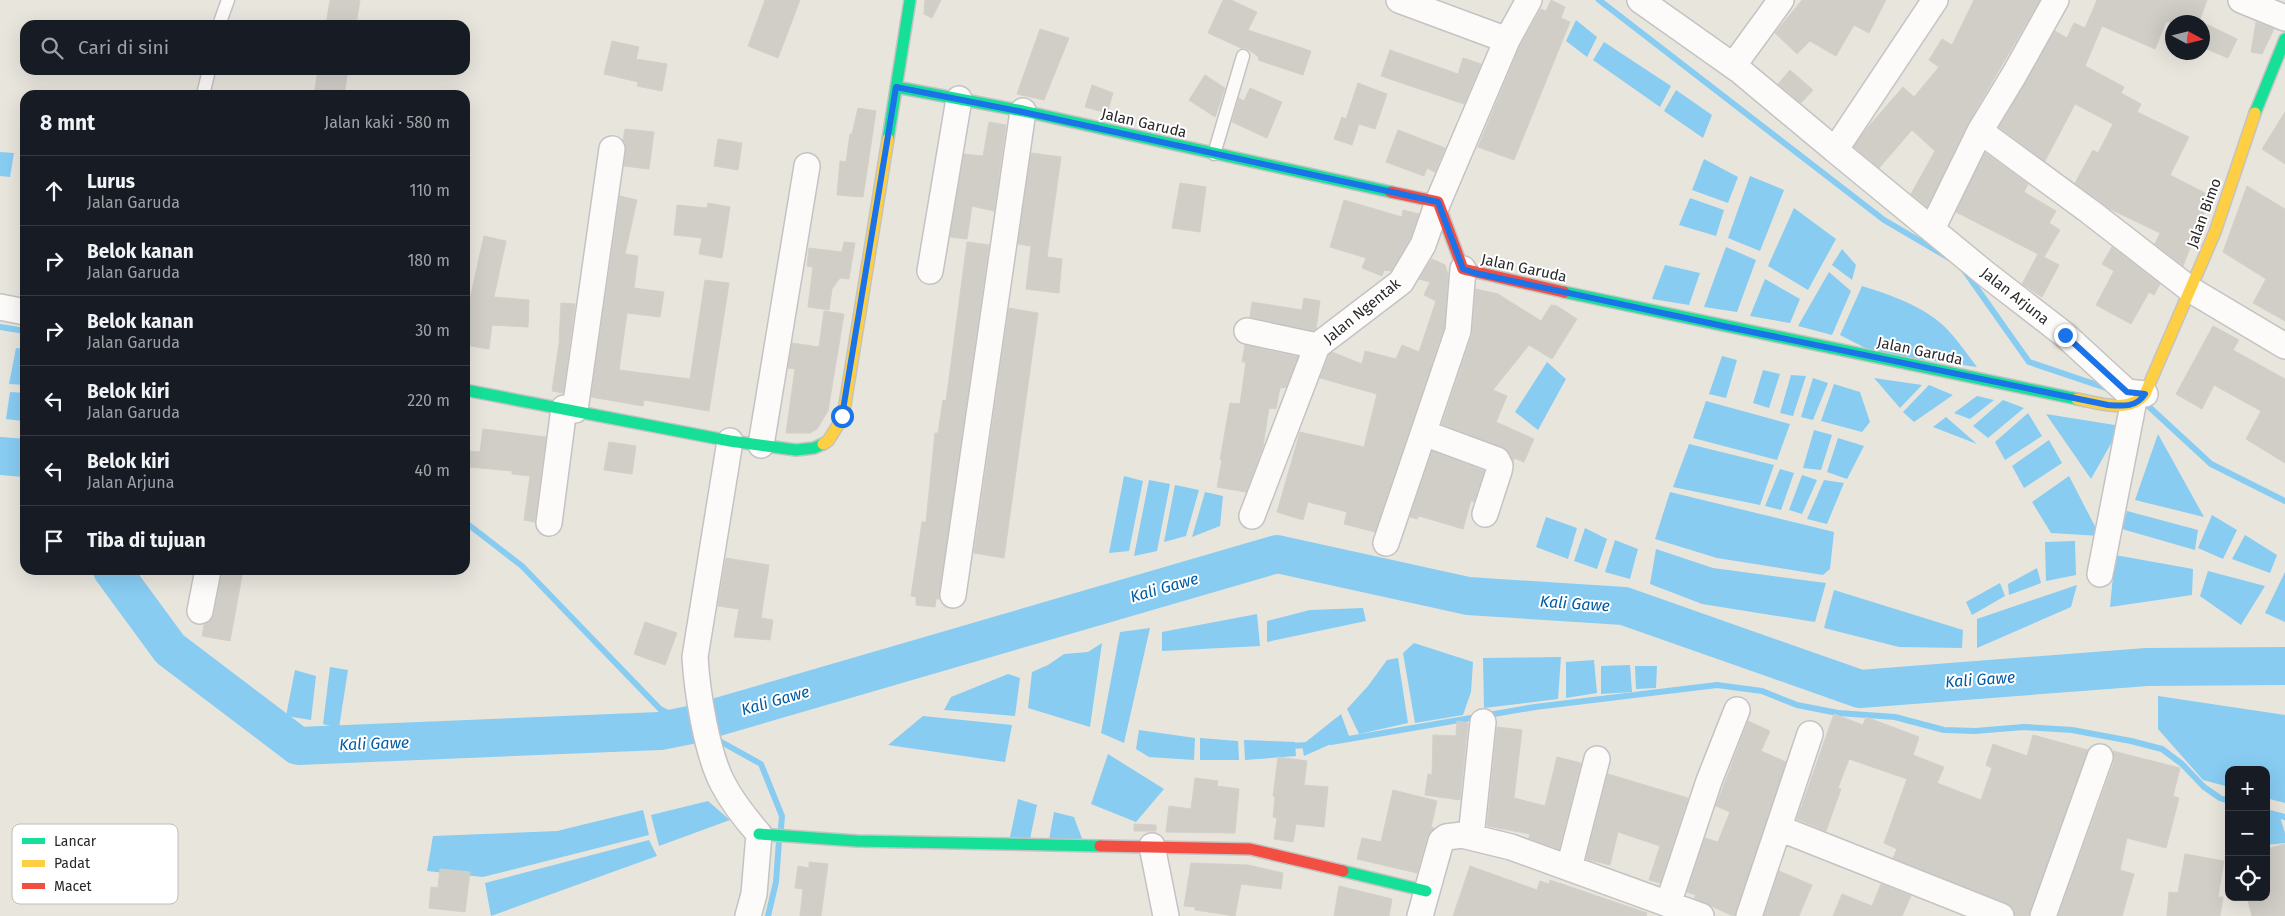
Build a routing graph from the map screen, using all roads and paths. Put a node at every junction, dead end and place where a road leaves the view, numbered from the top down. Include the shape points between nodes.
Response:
1 (228, 0) edge
2 (910, 0) edge
3 (1398, 0) edge
4 (1529, 0) edge
5 (1640, 0) edge
6 (1781, 0) edge
7 (1935, 0) edge
8 (2056, 0) edge
9 (2241, 0) edge
10 (2285, 18) edge
11 (221, 20) edge
12 (2285, 39) edge
13 (1507, 40) junction
14 (1243, 56) dead end
15 (1733, 66) junction
16 (208, 75) edge
17 (896, 87) junction
18 (204, 90) edge
19 (958, 99) junction
20 (1023, 112) junction
21 (1980, 130) junction
22 (612, 149) dead end
23 (1835, 150) junction
24 (1214, 154) junction
25 (807, 166) dead end
26 (1438, 202) junction
27 (1932, 229) junction
28 (1463, 269) junction
29 (930, 271) dead end
30 (2191, 290) junction
31 (0, 307) edge
32 (20, 311) edge
33 (1247, 331) dead end
34 (2284, 343) edge
35 (1317, 346) junction
36 (470, 391) edge
37 (2140, 399) junction
38 (569, 409) junction
39 (1424, 433) junction
40 (730, 441) junction
41 (761, 445) junction
42 (1485, 514) dead end
43 (1252, 516) dead end
44 (549, 523) dead end
45 (1386, 543) dead end
46 (2100, 574) dead end
47 (207, 575) edge
48 (953, 595) dead end
49 (200, 611) dead end
50 (1737, 710) dead end
51 (1483, 722) dead end
52 (1810, 734) dead end
53 (2100, 757) dead end
54 (1597, 759) dead end
55 (1779, 828) junction
56 (763, 835) junction
57 (1471, 837) junction
58 (1152, 846) junction
59 (1569, 868) junction
60 (1426, 891) junction
61 (1653, 906) edge
62 (748, 916) edge
63 (1166, 916) edge
64 (1420, 916) edge
65 (1701, 916) edge
66 (1749, 916) edge
67 (2001, 916) edge
68 (2043, 916) edge

1 - 11 lane
2 - 17 street
3 - 13 street
4 - 13 street, Jalan Ngentak
5 - 15 street, Jalan Arjuna
6 - 15 street
7 - 23 street
8 - 21 street
9 - 10 street
12 - 30 street, Jalan Bimo
13 - 26 street, Jalan Ngentak
14 - 24 lane
15 - 23 street, Jalan Arjuna
16 - 18 lane
17 - 19 street, Jalan Garuda
17 - 41 street via 842,416 828,441 814,448 796,450
19 - 20 street, Jalan Garuda
19 - 29 street
20 - 24 street, Jalan Garuda
20 - 48 street
21 - 27 street
21 - 30 street
22 - 38 street
23 - 27 street, Jalan Arjuna
24 - 26 street, Jalan Garuda
25 - 41 street
26 - 28 street, Jalan Garuda
26 - 35 street, Jalan Ngentak via 1423,245 1401,282
27 - 37 street, Jalan Arjuna via 2065,335 2127,392
28 - 37 street, Jalan Garuda via 2098,403 2122,406
28 - 39 street via 1458,331
30 - 34 street
30 - 37 street, Jalan Bimo
31 - 32 street
33 - 35 street
35 - 43 street, Jalan Ngentak
36 - 38 street
37 - 46 street
38 - 40 street
38 - 44 street
39 - 42 street via 1496,460 1499,471
39 - 45 street
40 - 41 street
40 - 56 street via 695,657 697,686 716,768 738,810
47 - 49 street
50 - 61 street
51 - 57 street
52 - 55 street
53 - 68 street
54 - 59 street
55 - 66 street
55 - 67 street
56 - 58 street via 866,841
56 - 62 street
57 - 59 street via 1512,847
57 - 60 street via 1453,835 1441,841
58 - 60 street via 1250,849
58 - 63 street
59 - 61 street
60 - 64 street
61 - 65 street

